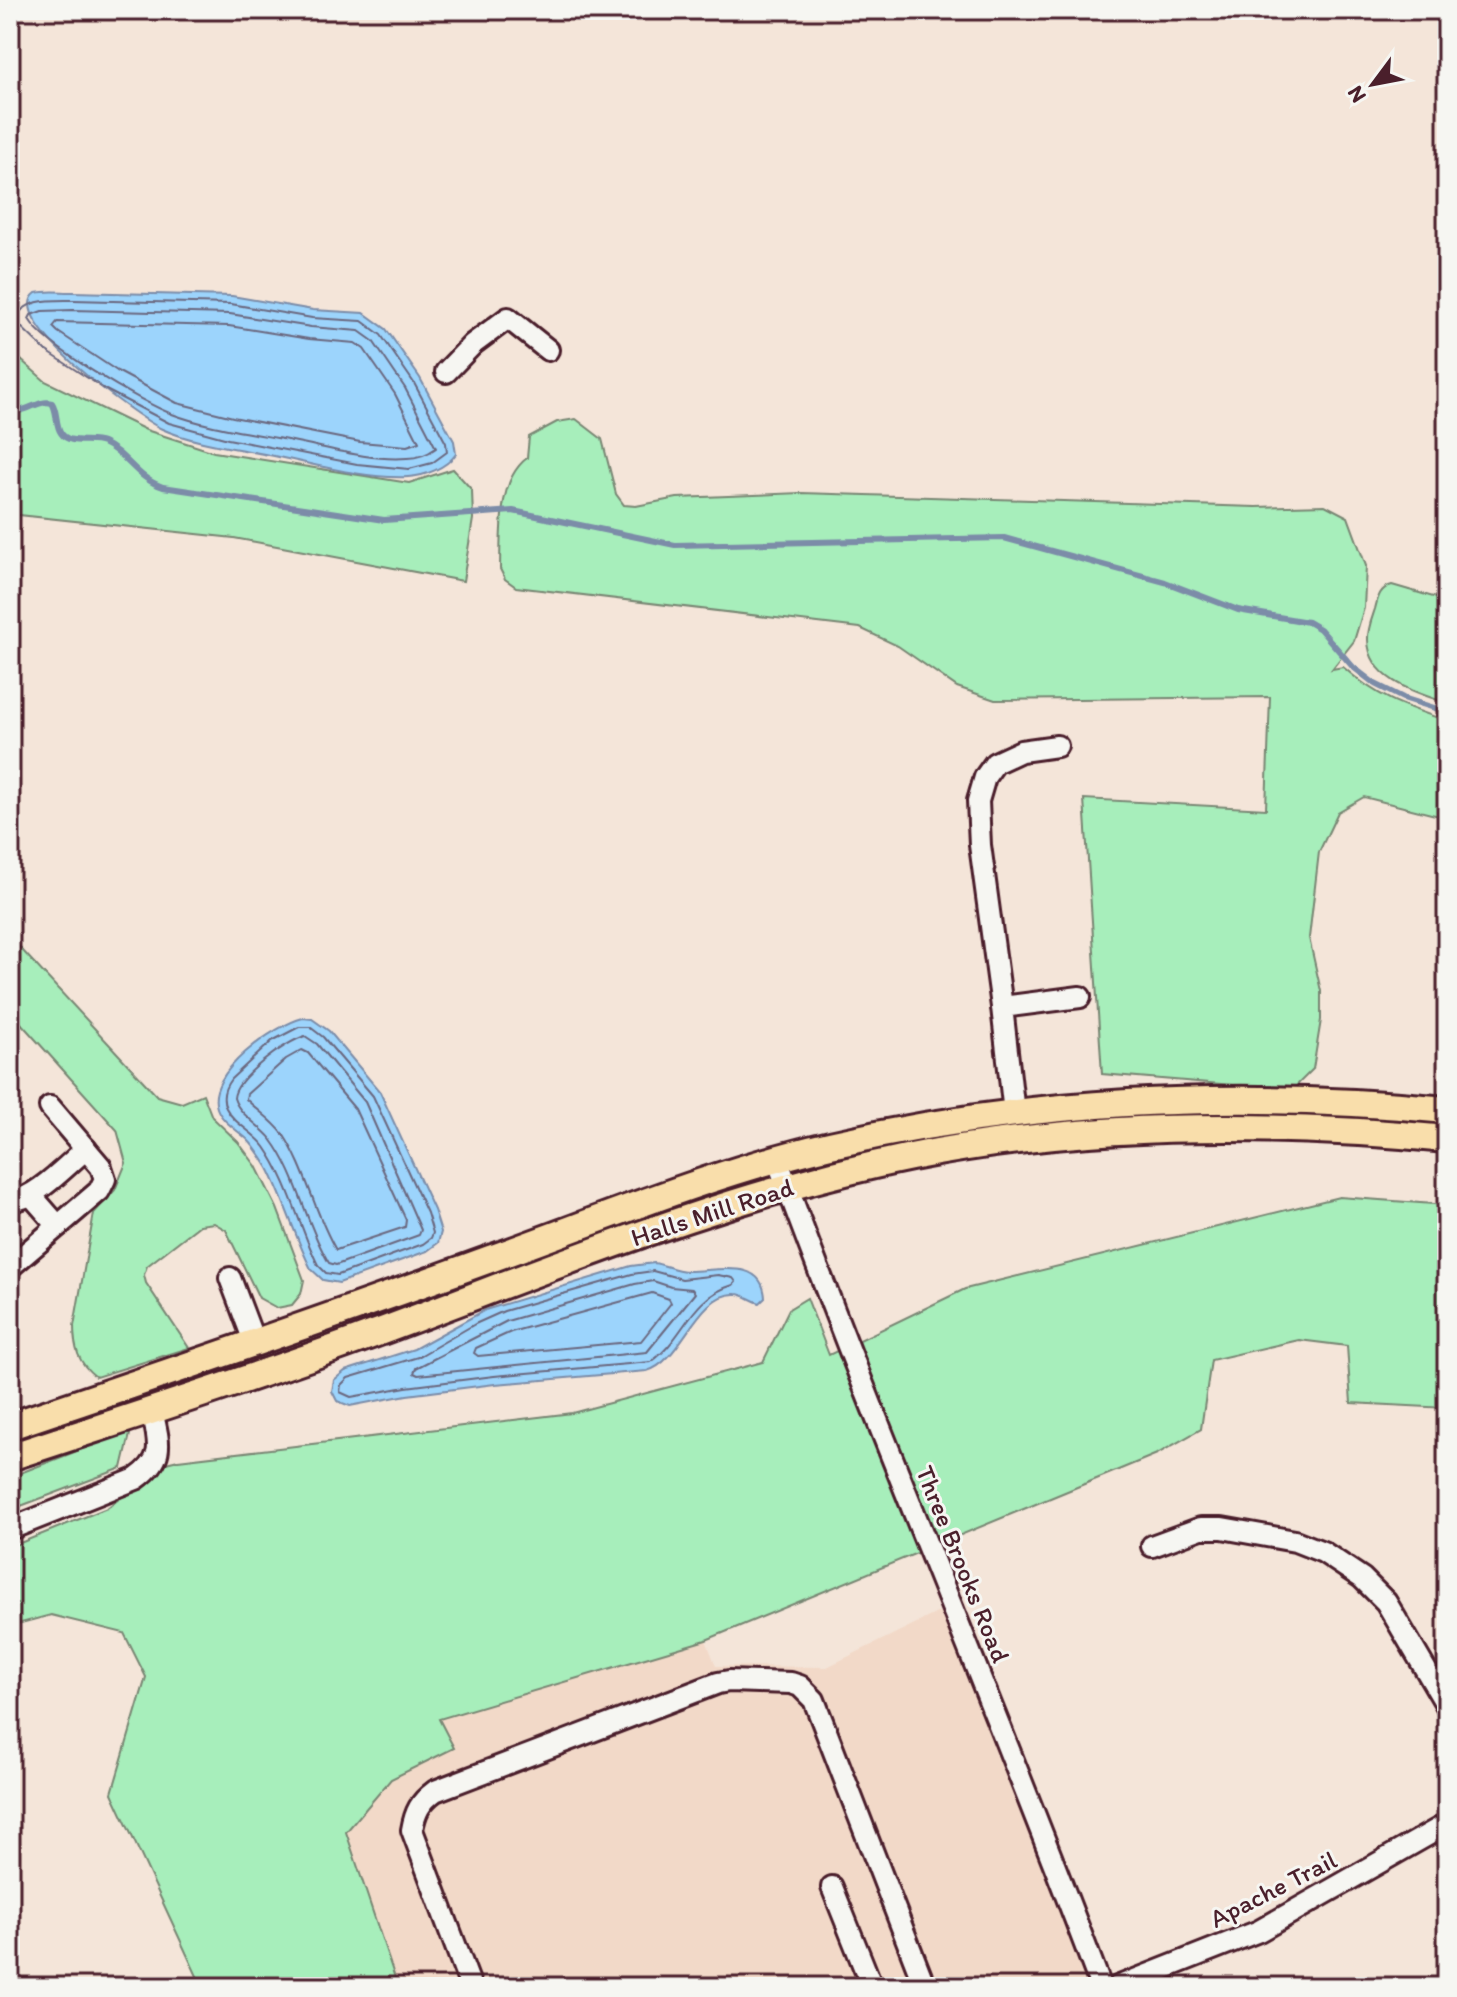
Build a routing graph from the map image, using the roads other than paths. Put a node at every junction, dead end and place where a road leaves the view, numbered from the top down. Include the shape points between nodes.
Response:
1 (548, 350) dead end
2 (446, 372) dead end
3 (1057, 746) dead end
4 (1080, 997) dead end
5 (1002, 1007) junction
6 (1445, 1105) edge
7 (50, 1107) dead end
8 (1014, 1113) junction
9 (1447, 1139) edge
10 (86, 1149) junction
11 (777, 1159) junction
12 (788, 1187) junction
13 (31, 1195) junction
14 (660, 1198) junction
15 (10, 1200) edge
16 (58, 1226) junction
17 (563, 1262) junction
18 (10, 1267) edge
19 (230, 1278) dead end
20 (255, 1344) junction
21 (152, 1410) junction
22 (10, 1426) edge
23 (10, 1457) edge
24 (10, 1529) edge
25 (1152, 1546) dead end
26 (1447, 1706) edge
27 (1447, 1824) edge
28 (832, 1887) dead end
29 (471, 1987) edge
30 (872, 1987) edge
31 (925, 1987) edge
32 (1101, 1987) edge
33 (1117, 1987) edge

1 - 2 street via 508,318
3 - 5 street via 1021,751 995,763 978,801
4 - 5 street
5 - 8 street
6 - 8 main road, Halls Mill Road via 1195,1101
7 - 10 street
8 - 11 main road, Halls Mill Road via 907,1129
9 - 12 main road, Halls Mill Road via 1274,1129 1099,1133 963,1148
10 - 13 street
10 - 16 street via 104,1173 103,1184
11 - 12 street, Three Brooks Road
11 - 14 main road, Halls Mill Road
12 - 17 main road, Halls Mill Road
12 - 32 street, Three Brooks Road
13 - 15 street
13 - 16 street
14 - 17 main road via 655,1211 573,1246
14 - 20 main road, Halls Mill Road
16 - 18 street
17 - 21 main road, Halls Mill Road
19 - 20 street
20 - 22 main road, Halls Mill Road
21 - 23 main road, Halls Mill Road
21 - 24 street via 158,1452 148,1470
25 - 26 street via 1201,1528 1222,1528 1295,1541 1323,1552 1386,1602
27 - 33 street, Apache Trail via 1259,1931
28 - 30 street
29 - 31 street via 412,1830 422,1800 729,1681 791,1683 814,1700

